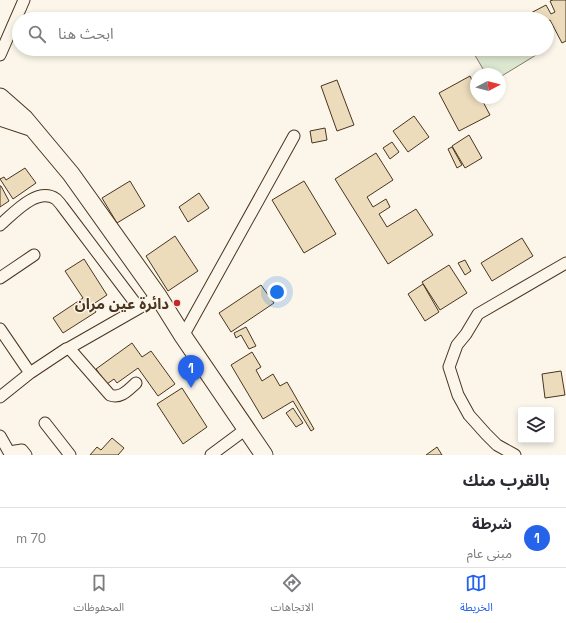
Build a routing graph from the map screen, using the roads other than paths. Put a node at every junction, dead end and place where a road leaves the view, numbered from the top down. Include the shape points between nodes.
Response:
1 (24, 0) edge
2 (19, 12) edge
3 (12, 28) edge
4 (0, 56) edge
5 (0, 97) edge
6 (0, 117) edge
7 (34, 129) junction
8 (294, 136) dead end
9 (0, 225) edge
10 (34, 254) dead end
11 (566, 263) edge
12 (0, 278) edge
13 (158, 296) junction
14 (138, 308) junction
15 (0, 329) edge
16 (183, 336) junction
17 (69, 348) junction
18 (30, 373) junction
19 (136, 383) dead end
20 (0, 397) edge
21 (45, 423) dead end
22 (246, 429) junction
23 (0, 436) edge
24 (7, 454) edge
25 (26, 455) edge
26 (70, 455) edge
27 (211, 455) edge
28 (264, 455) edge
29 (515, 455) edge

1 - 2 street
3 - 4 street
5 - 7 main road
6 - 7 main road
7 - 13 main road via 71,174
8 - 16 street
9 - 14 street via 38,196 55,198
10 - 12 street
11 - 29 street via 478,314 457,345 449,367 458,395 469,415 497,445
13 - 14 street
13 - 16 main road
14 - 17 street
15 - 18 street
16 - 22 main road
17 - 18 street
17 - 19 street via 110,395 121,395
18 - 20 street
21 - 26 street
22 - 27 street
22 - 28 main road
23 - 24 street
24 - 25 street via 22,450

